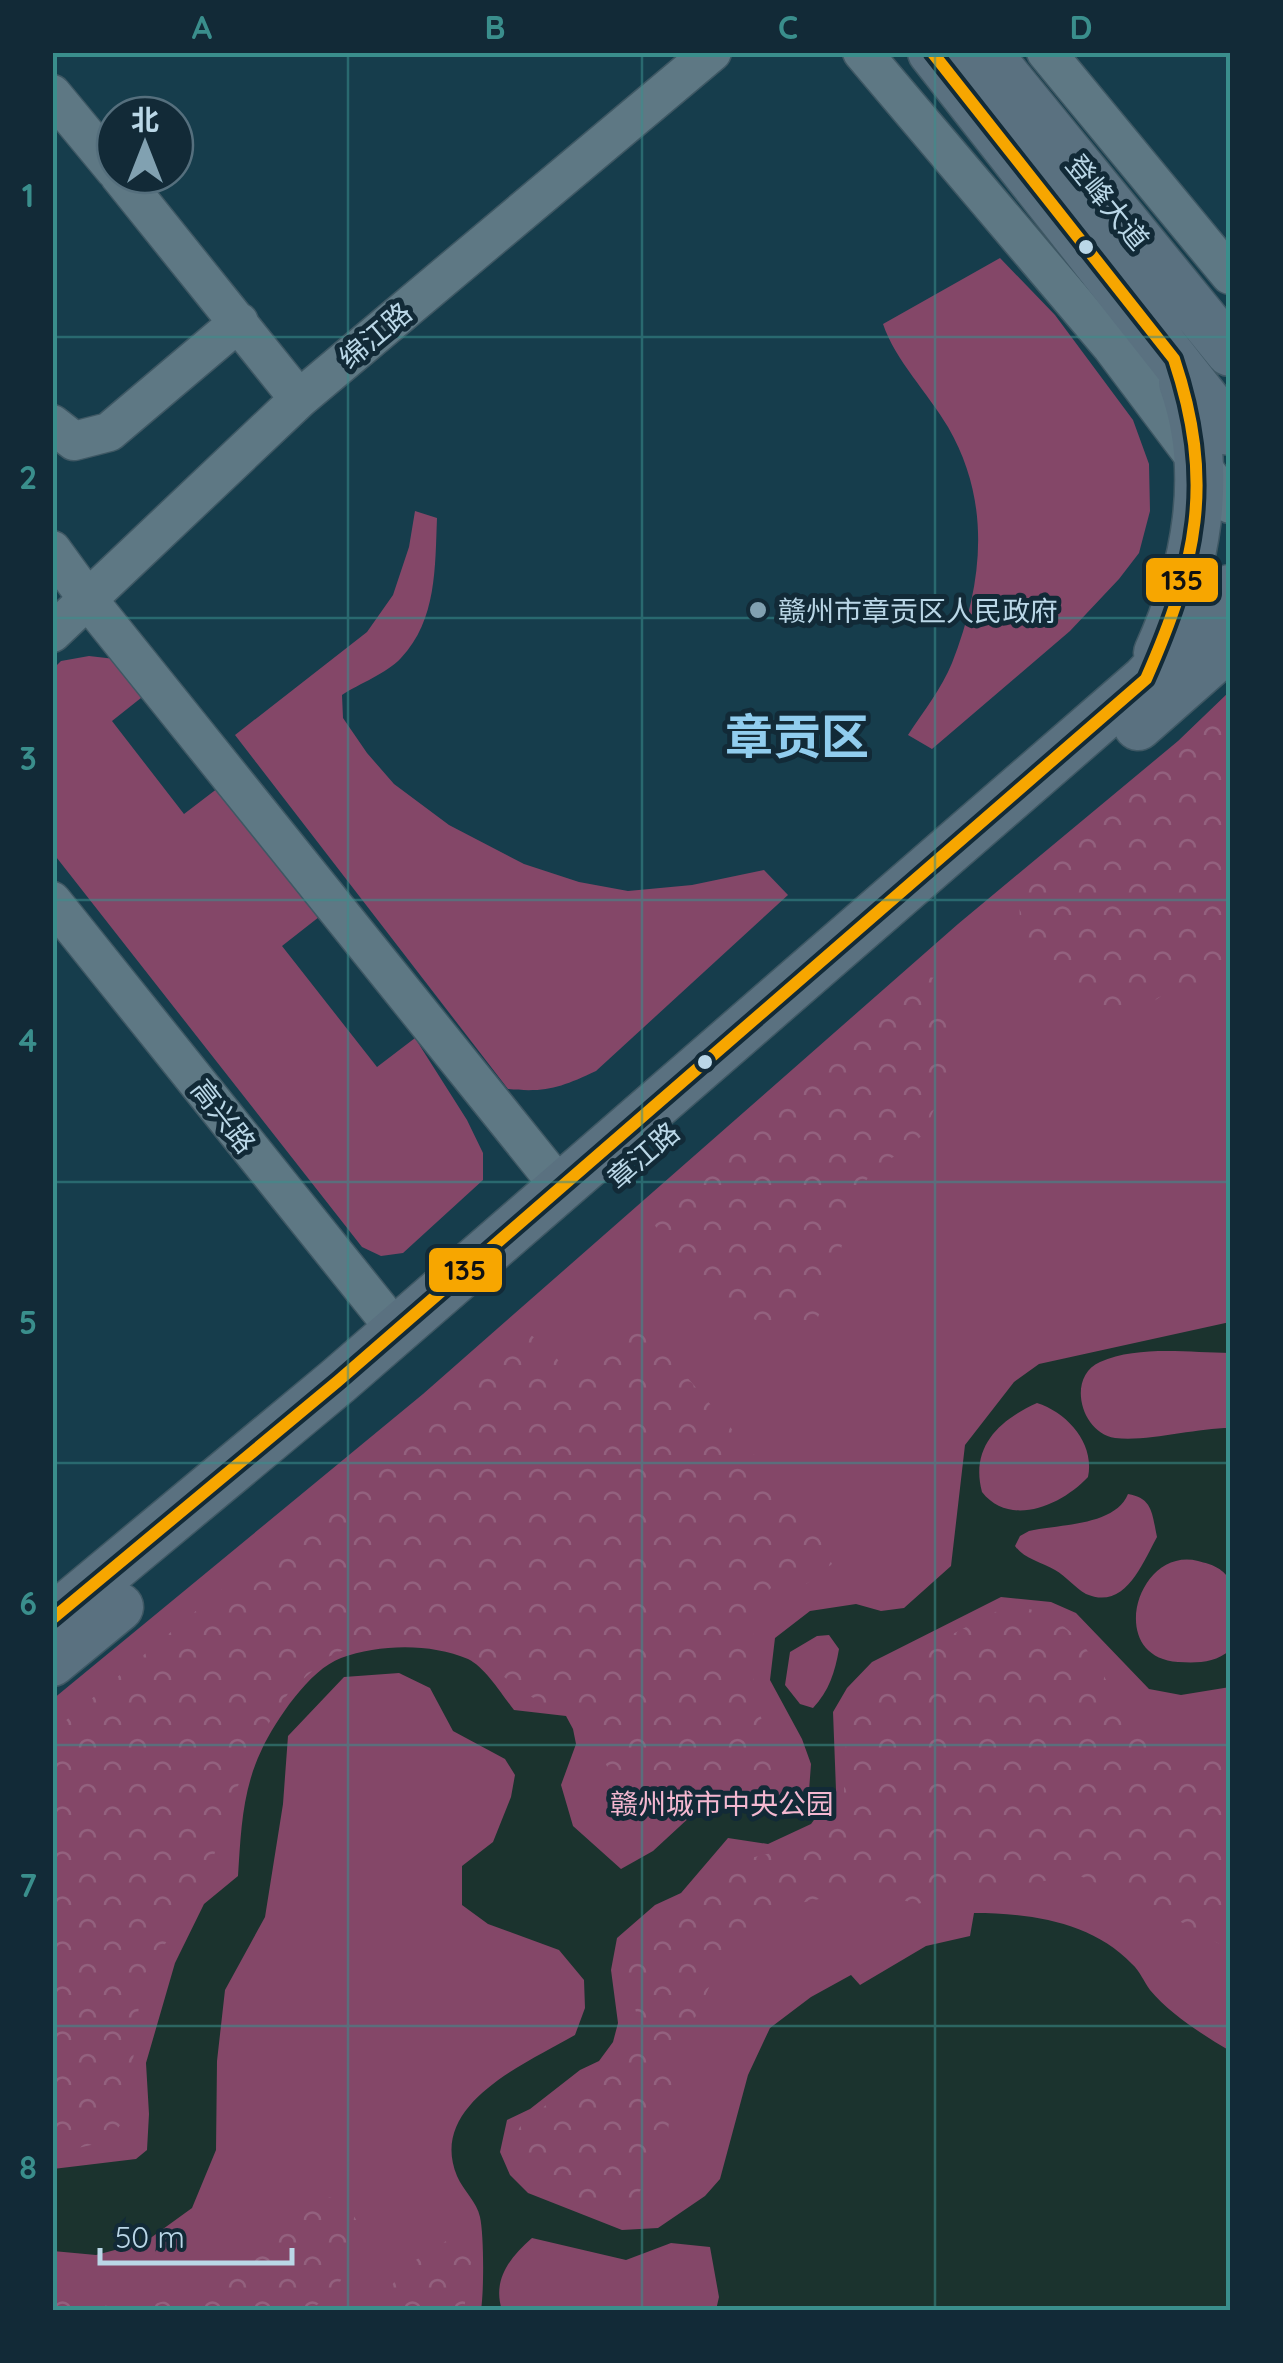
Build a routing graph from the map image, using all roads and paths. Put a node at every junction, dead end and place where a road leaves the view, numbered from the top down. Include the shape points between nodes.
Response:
1 (712, 52) edge
2 (862, 52) edge
3 (932, 52) edge
4 (986, 52) edge
5 (1046, 52) edge
6 (52, 94) edge
7 (95, 146) edge
8 (135, 195) edge
9 (1230, 275) edge
10 (239, 322) junction
11 (1230, 352) edge
12 (299, 399) junction
13 (52, 424) edge
14 (1215, 447) edge
15 (1230, 504) edge
16 (52, 550) edge
17 (1230, 589) edge
18 (89, 601) junction
19 (52, 632) edge
20 (1230, 645) edge
21 (1146, 678) junction
22 (52, 900) edge
23 (560, 1187) junction
24 (396, 1330) junction
25 (52, 1620) edge
26 (52, 1662) edge

1 - 12 street, 绵江路
2 - 14 street via 1112,347
3 - 14 main road, 登峰大道 via 1174,359
4 - 11 main road, 登峰大道
5 - 9 street
6 - 7 street
8 - 10 street
10 - 12 street
10 - 13 street via 110,432 74,441
12 - 18 street, 绵江路
14 - 15 street
14 - 21 main road via 1180,597
16 - 18 street
17 - 21 main road, 章江路
18 - 19 street, 绵江路
18 - 23 street
20 - 26 main road, 章江路 via 370,1395
21 - 23 main road, 章江路
22 - 24 street, 高兴路
23 - 24 main road, 章江路
24 - 25 main road, 章江路

